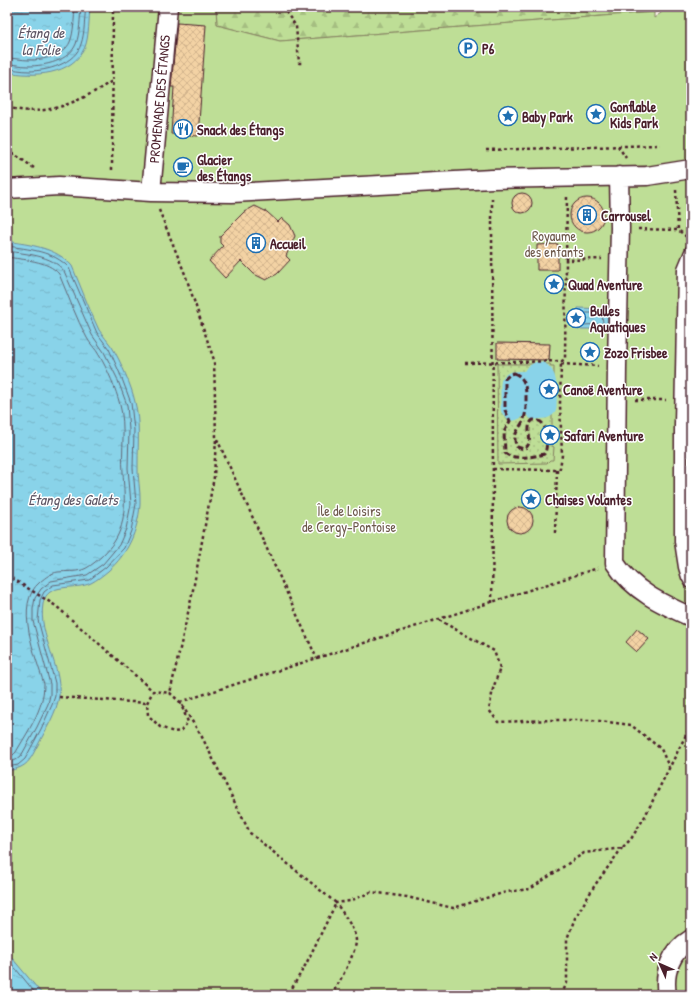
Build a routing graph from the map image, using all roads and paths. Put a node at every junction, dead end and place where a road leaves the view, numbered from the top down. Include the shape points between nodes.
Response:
1 (113, 7) edge
2 (168, 7) edge
3 (282, 7) edge
4 (302, 63) dead end
5 (112, 82) junction
6 (7, 107) edge
7 (660, 146) dead end
8 (486, 150) dead end
9 (683, 171) edge
10 (619, 176) junction
11 (567, 178) junction
12 (492, 179) junction
13 (7, 189) edge
14 (112, 189) junction
15 (151, 192) junction
16 (620, 228) junction
17 (678, 230) junction
18 (691, 242) edge
19 (691, 252) edge
20 (620, 258) junction
21 (566, 260) junction
22 (492, 362) junction
23 (465, 363) dead end
24 (561, 363) junction
25 (617, 366) junction
26 (632, 400) dead end
27 (666, 400) dead end
28 (216, 438) junction
29 (493, 469) junction
30 (557, 470) junction
31 (556, 534) dead end
32 (615, 563) junction
33 (7, 575) edge
34 (691, 582) edge
35 (492, 603) junction
36 (691, 617) edge
37 (439, 620) junction
38 (317, 659) junction
39 (153, 691) junction
40 (170, 693) junction
41 (59, 697) dead end
42 (180, 702) junction
43 (147, 703) junction
44 (691, 725) edge
45 (669, 768) junction
46 (622, 848) junction
47 (336, 903) junction
48 (691, 939) edge
49 (288, 995) edge
50 (331, 995) edge
51 (562, 995) edge
52 (667, 995) edge

1 - 5 path
2 - 15 street, PROMENADE DES ÉTANGS
3 - 4 path via 296,26 299,63
5 - 6 path via 91,95 65,106 27,111
5 - 14 path
7 - 8 path
9 - 10 street via 647,176
9 - 17 path
10 - 11 street
10 - 16 street
11 - 12 street
11 - 21 path
12 - 15 street via 232,192
12 - 22 path
13 - 14 street via 59,186
14 - 15 street
15 - 28 path via 185,274 214,360
16 - 17 path
16 - 20 street
17 - 18 path
19 - 34 lane via 684,269 681,485 682,553
20 - 21 path
20 - 25 street
21 - 24 path via 565,359
22 - 23 path
22 - 24 path
22 - 29 path
24 - 25 path
24 - 30 path via 562,455 560,468
25 - 32 street
26 - 27 path
28 - 38 path
28 - 40 path via 214,478
29 - 30 path
29 - 35 path
30 - 31 path
32 - 35 path
32 - 36 street via 634,585 649,597
33 - 39 path via 56,606
35 - 37 path
37 - 38 path
37 - 45 path via 494,651 500,668 489,710 498,722 584,720 631,725 661,749
38 - 42 path
39 - 40 path
39 - 43 path
40 - 42 path
41 - 43 path
42 - 43 path via 188,722 181,731 174,732 160,727 148,715
42 - 47 path via 202,737 250,833
44 - 45 path
45 - 46 path via 644,818
46 - 47 path via 584,853 530,888 506,892 453,908 371,892 350,901
46 - 51 path via 575,918 567,939 567,983
47 - 49 path
47 - 50 path via 351,925 356,941 349,963
48 - 52 street via 678,950 669,964 666,976

